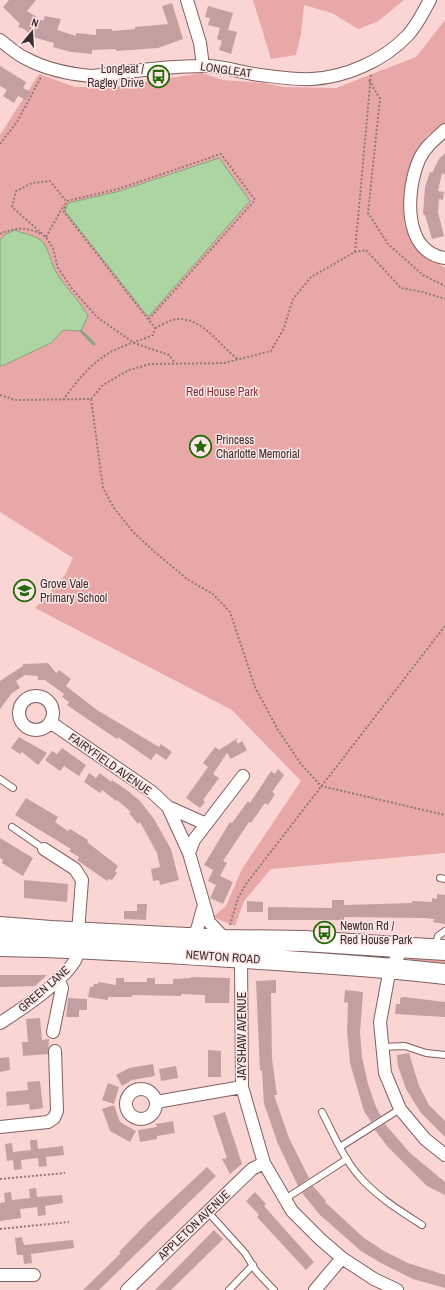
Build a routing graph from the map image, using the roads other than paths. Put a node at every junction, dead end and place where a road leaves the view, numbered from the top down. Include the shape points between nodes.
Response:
1 (186, 0) edge
2 (430, 0) edge
3 (0, 40) edge
4 (203, 66) junction
5 (445, 130) edge
6 (445, 258) edge
7 (50, 722) dead end
8 (243, 776) dead end
9 (0, 779) edge
10 (13, 788) dead end
11 (168, 807) junction
12 (206, 824) junction
13 (12, 827) dead end
14 (44, 849) joint
15 (188, 853) junction
16 (203, 908) junction
17 (0, 927) edge
18 (445, 932) edge
19 (189, 938) junction
20 (79, 940) junction
21 (226, 940) junction
22 (353, 943) junction
23 (0, 946) edge
24 (413, 947) junction
25 (440, 949) edge
26 (241, 958) junction
27 (390, 968) junction
28 (445, 974) edge
29 (58, 978) junction
30 (0, 1023) edge
31 (53, 1032) dead end
32 (382, 1047) junction
33 (55, 1051) dead end
34 (445, 1055) edge
35 (242, 1087) junction
36 (156, 1102) dead end
37 (400, 1109) junction
38 (322, 1112) dead end
39 (0, 1127) edge
40 (340, 1147) junction
41 (445, 1154) edge
42 (347, 1159) junction
43 (264, 1163) junction
44 (285, 1200) junction
45 (208, 1212) junction
46 (422, 1225) dead end
47 (342, 1258) junction
48 (253, 1265) junction
49 (0, 1275) edge
50 (34, 1275) dead end
51 (127, 1290) edge
52 (229, 1290) edge
53 (274, 1290) edge
54 (315, 1290) edge
55 (397, 1290) edge

1 - 4 street via 200,43
2 - 4 street, LONGLEAT via 407,36 374,61 353,70 312,79 258,75
3 - 4 street, LONGLEAT via 25,58 47,67 91,76 178,66
5 - 6 street via 431,142 419,159 409,207 413,230 425,248 437,257
7 - 11 street, FAIRYFIELD AVENUE via 152,792
8 - 12 street
9 - 10 lane
11 - 12 street, FAIRYFIELD AVENUE
11 - 15 street, FAIRYFIELD AVENUE
12 - 15 street
13 - 14 lane
14 - 20 street via 76,868 82,880
15 - 16 street, FAIRYFIELD AVENUE
16 - 19 street via 197,930
16 - 21 street, FAIRYFIELD AVENUE via 214,929
17 - 20 highway, NEWTON ROAD
18 - 25 lane via 438,936
19 - 20 highway, NEWTON ROAD
19 - 21 highway, NEWTON ROAD
20 - 23 highway, NEWTON ROAD
20 - 26 highway, NEWTON ROAD
20 - 29 street, GREEN LANE via 74,962
21 - 22 highway, NEWTON ROAD
22 - 24 highway, NEWTON ROAD
22 - 27 street via 383,956
24 - 25 highway, NEWTON ROAD
24 - 27 street via 401,952
26 - 27 highway, NEWTON ROAD
26 - 35 street, JAYSHAW AVENUE
27 - 28 highway, NEWTON ROAD
27 - 32 street via 380,1022
29 - 30 street, GREEN LANE via 23,1009
29 - 31 street via 62,988
32 - 34 lane via 405,1046 426,1053
32 - 37 street via 385,1073
33 - 39 street via 57,1111 54,1118 48,1122
35 - 36 street
35 - 43 street, JAYSHAW AVENUE
37 - 40 lane
37 - 41 street via 425,1139
38 - 40 lane
40 - 42 lane
42 - 44 lane
42 - 46 lane via 359,1176 392,1206
43 - 44 street, JAYSHAW AVENUE
43 - 45 street, APPLETON AVENUE via 252,1169
44 - 47 street, JAYSHAW AVENUE
45 - 48 lane
45 - 51 street, APPLETON AVENUE
47 - 54 street
47 - 55 street, JAYSHAW AVENUE via 374,1279
48 - 52 lane
48 - 53 lane
49 - 50 street

